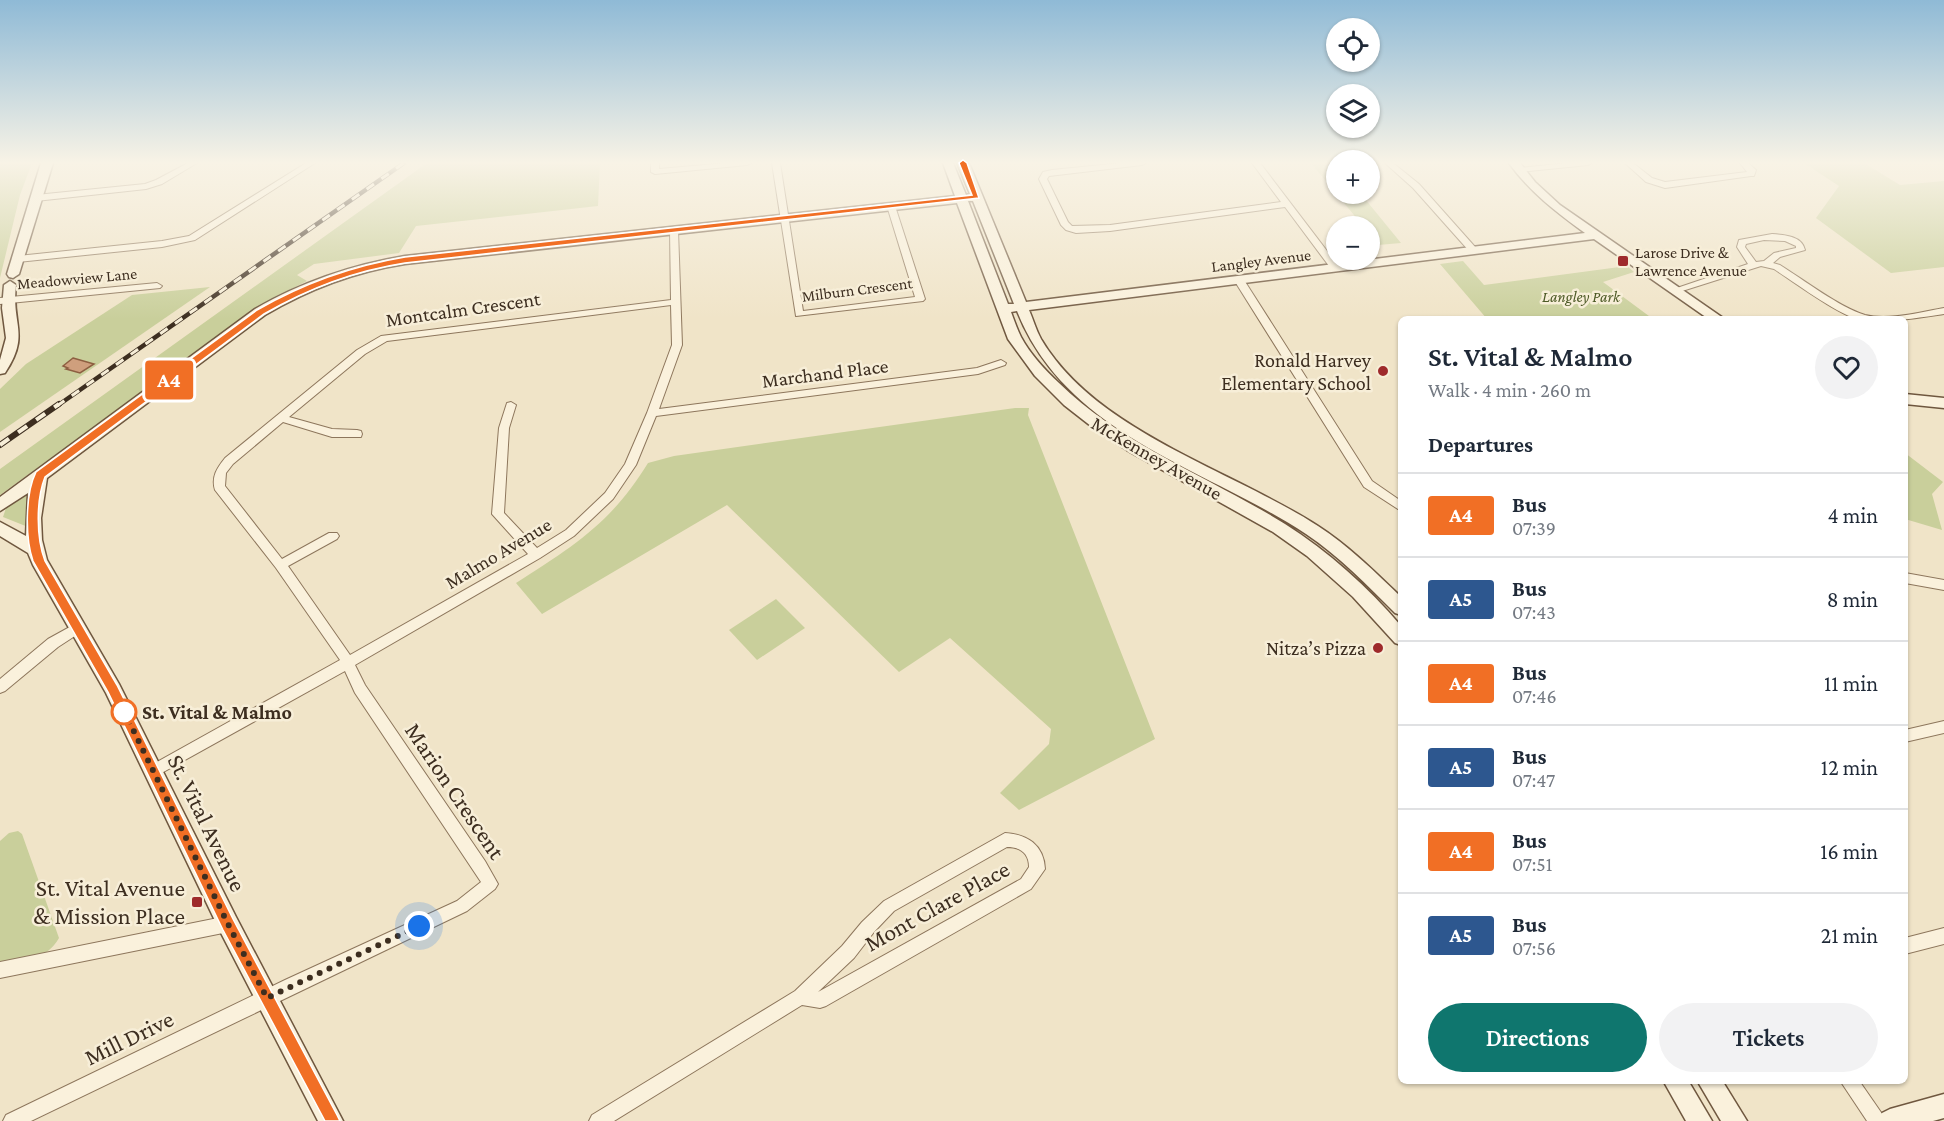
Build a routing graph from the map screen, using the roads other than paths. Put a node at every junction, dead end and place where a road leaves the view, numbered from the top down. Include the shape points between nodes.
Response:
1 (31, 215) edge
2 (230, 215) edge
3 (802, 215) edge
4 (894, 215) edge
5 (975, 215) edge
6 (977, 215) edge
7 (1060, 215) edge
8 (1204, 215) edge
9 (1296, 215) edge
10 (1442, 215) edge
11 (1569, 215) edge
12 (786, 217) junction
13 (674, 230) junction
14 (1595, 235) junction
15 (1473, 250) junction
16 (1326, 256) edge
17 (18, 259) junction
18 (1380, 262) edge
19 (1753, 264) junction
20 (1766, 264) junction
21 (1326, 269) edge
22 (1239, 280) junction
23 (157, 286) dead end
24 (1676, 290) junction
25 (3, 300) edge
26 (676, 302) junction
27 (1020, 307) junction
28 (1003, 309) junction
29 (1944, 311) edge
30 (1714, 316) edge
31 (1860, 316) edge
32 (1908, 316) edge
33 (1001, 363) dead end
34 (0, 370) edge
35 (1908, 399) edge
36 (1944, 403) edge
37 (511, 405) dead end
38 (652, 413) junction
39 (283, 419) junction
40 (357, 434) dead end
41 (40, 475) junction
42 (0, 505) edge
43 (1398, 505) edge
44 (0, 528) edge
45 (333, 536) dead end
46 (35, 549) junction
47 (536, 555) junction
48 (280, 565) junction
49 (1908, 579) edge
50 (1944, 585) edge
51 (1398, 605) edge
52 (77, 628) junction
53 (1398, 635) edge
54 (347, 663) junction
55 (0, 687) edge
56 (1944, 727) edge
57 (1908, 735) edge
58 (153, 771) junction
59 (228, 924) junction
60 (1944, 936) edge
61 (1908, 945) edge
62 (0, 970) edge
63 (801, 997) junction
64 (267, 998) junction
65 (1677, 1084) edge
66 (1711, 1084) edge
67 (1851, 1084) edge
68 (1944, 1106) edge
69 (12, 1121) edge
70 (331, 1121) edge
71 (598, 1121) edge
72 (1700, 1121) edge
73 (1736, 1121) edge
74 (1878, 1121) edge
75 (1890, 1121) edge

1 - 17 street
2 - 17 street via 192,238
3 - 12 street
4 - 12 street, Milburn Crescent via 920,299 799,314
5 - 28 street, McKenney Avenue
6 - 27 street, McKenney Avenue
7 - 8 street via 1069,228 1077,230
9 - 16 street
10 - 15 street
11 - 14 street
12 - 13 street
13 - 26 street, Malmo Avenue
13 - 41 street via 391,262 322,280 261,312
14 - 15 street, Langley Avenue
14 - 24 street
15 - 18 street, Langley Avenue
17 - 25 street
19 - 20 street
19 - 20 street via 1741,247 1742,242 1779,237 1800,245 1801,250 1777,255
19 - 24 street
20 - 31 street
21 - 22 street, Langley Avenue
22 - 27 street, Langley Avenue
22 - 43 street via 1366,480
23 - 25 street, Meadowview Lane
24 - 30 street
25 - 34 street via 15,343 9,360
26 - 38 street, Malmo Avenue via 677,345
26 - 39 street, Montcalm Crescent via 384,338 361,352
27 - 28 street, Langley Avenue
27 - 51 street, McKenney Avenue via 1047,357 1102,411 1312,530
28 - 53 street, McKenney Avenue via 1029,360 1058,393 1092,422 1299,542 1356,588
29 - 32 street
33 - 38 street, Marchand Place via 978,371
35 - 36 street
37 - 47 street via 504,428 498,514
38 - 47 street, Malmo Avenue via 630,465 609,496 570,533
39 - 40 street via 332,433
39 - 48 street, Montcalm Crescent via 230,461 218,479 219,487
41 - 42 street
41 - 46 street, St. Vital Avenue via 34,490
44 - 46 street
45 - 48 street
46 - 52 street, St. Vital Avenue
47 - 54 street, Malmo Avenue
48 - 54 street, Montcalm Crescent
49 - 50 street
52 - 55 street
52 - 58 street, St. Vital Avenue via 113,689
54 - 58 street, Malmo Avenue
54 - 64 street, Marion Crescent via 388,732 490,884 462,906
56 - 57 street
58 - 59 street, St. Vital Avenue
59 - 62 street
59 - 64 street, St. Vital Avenue
60 - 61 street
63 - 63 street, Mont Clare Place via 820,1000 1026,884 1036,870 1034,852 1018,840 1000,841 889,906
63 - 71 street, Mont Clare Place
64 - 69 street, Mill Drive
64 - 70 street, St. Vital Avenue
65 - 72 street
66 - 73 street
67 - 74 street
68 - 75 street

